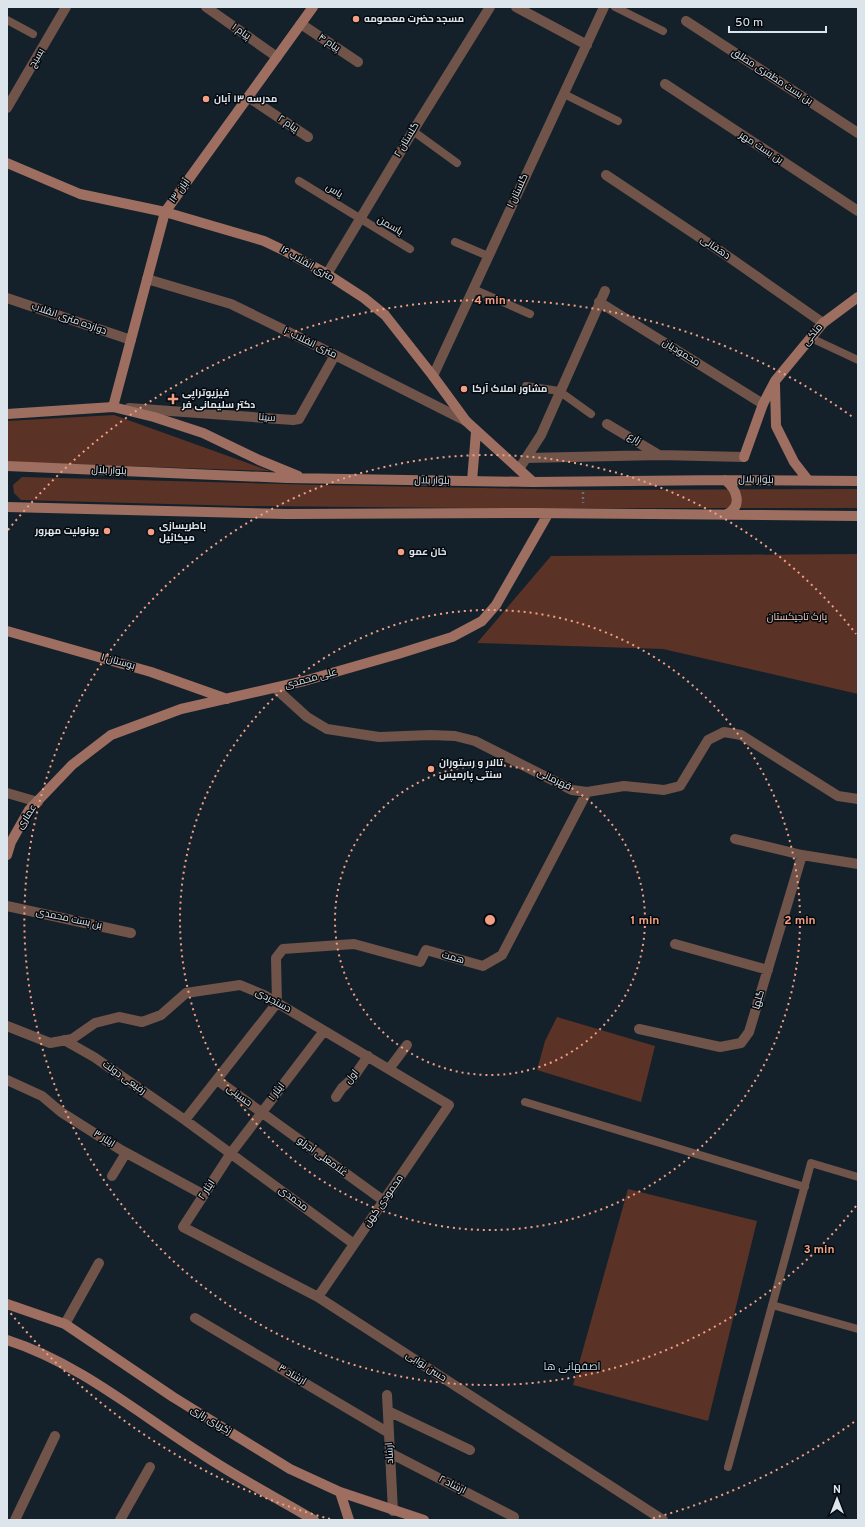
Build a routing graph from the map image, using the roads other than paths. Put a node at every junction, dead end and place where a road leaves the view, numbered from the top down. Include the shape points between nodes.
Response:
1 (66, 7) edge
2 (206, 7) edge
3 (313, 7) edge
4 (490, 7) edge
5 (516, 7) edge
6 (604, 7) edge
7 (615, 7) edge
8 (7, 20) edge
9 (686, 22) dead end
10 (301, 24) junction
11 (664, 31) dead end
12 (33, 34) dead end
13 (587, 45) junction
14 (277, 57) junction
15 (358, 62) dead end
16 (665, 84) dead end
17 (564, 94) junction
18 (248, 97) junction
19 (7, 108) edge
20 (618, 121) dead end
21 (413, 131) junction
22 (858, 133) edge
23 (308, 137) dead end
24 (7, 163) edge
25 (457, 163) dead end
26 (606, 175) dead end
27 (298, 181) dead end
28 (858, 211) edge
29 (165, 212) junction
30 (359, 219) junction
31 (455, 242) dead end
32 (410, 249) dead end
33 (488, 256) junction
34 (327, 274) junction
35 (147, 279) junction
36 (473, 289) junction
37 (605, 291) dead end
38 (858, 297) edge
39 (7, 298) edge
40 (599, 302) junction
41 (530, 314) dead end
42 (823, 323) junction
43 (811, 338) junction
44 (131, 340) junction
45 (335, 355) junction
46 (858, 360) edge
47 (433, 376) junction
48 (775, 381) junction
49 (526, 386) dead end
50 (559, 391) junction
51 (763, 404) junction
52 (113, 407) junction
53 (7, 414) edge
54 (591, 414) dead end
55 (466, 421) junction
56 (607, 424) dead end
57 (476, 432) junction
58 (660, 455) junction
59 (527, 458) junction
60 (9, 468) edge
61 (519, 469) junction
62 (304, 479) junction
63 (725, 480) junction
64 (808, 480) junction
65 (472, 481) junction
66 (858, 481) edge
67 (533, 482) junction
68 (9, 505) edge
69 (548, 514) junction
70 (726, 514) junction
71 (858, 516) edge
72 (7, 631) edge
73 (275, 688) junction
74 (227, 699) junction
75 (587, 792) junction
76 (7, 793) edge
77 (858, 798) edge
78 (38, 802) junction
79 (735, 839) dead end
80 (7, 855) edge
81 (802, 855) junction
82 (858, 864) edge
83 (7, 906) edge
84 (131, 933) dead end
85 (674, 944) dead end
86 (768, 970) junction
87 (277, 1002) junction
88 (7, 1026) edge
89 (640, 1029) dead end
90 (324, 1031) junction
91 (64, 1040) junction
92 (407, 1045) dead end
93 (368, 1056) junction
94 (389, 1069) junction
95 (7, 1080) edge
96 (216, 1080) junction
97 (336, 1097) dead end
98 (525, 1102) dead end
99 (449, 1105) joint
100 (261, 1113) junction
101 (185, 1120) junction
102 (126, 1153) junction
103 (231, 1153) junction
104 (112, 1176) dead end
105 (858, 1177) edge
106 (805, 1187) junction
107 (204, 1194) junction
108 (384, 1201) junction
109 (183, 1227) joint
110 (354, 1244) junction
111 (99, 1263) dead end
112 (318, 1297) junction
113 (7, 1304) edge
114 (772, 1305) junction
115 (195, 1318) dead end
116 (65, 1324) junction
117 (858, 1329) edge
118 (7, 1340) edge
119 (387, 1395) dead end
120 (388, 1411) junction
121 (389, 1433) junction
122 (55, 1436) dead end
123 (470, 1450) dead end
124 (390, 1453) junction
125 (150, 1467) dead end
126 (728, 1467) dead end
127 (340, 1492) junction
128 (392, 1511) junction
129 (514, 1518) dead end
130 (15, 1520) edge
131 (120, 1520) edge
132 (314, 1520) edge
133 (349, 1520) edge
134 (424, 1520) edge
135 (663, 1520) edge

1 - 19 street, بسیج
2 - 14 street, پیام ۱
3 - 10 street, ۱۳ آبان
4 - 21 street, گلستان ۲
5 - 13 street
6 - 13 street, گلستان ۱
7 - 11 lane
8 - 12 lane
9 - 22 street, بن بست مظفری مطلق
10 - 14 street, ۱۳ آبان
10 - 15 street, پیام ۴
13 - 17 street, گلستان ۱
14 - 18 street, ۱۳ آبان
16 - 28 street, بن بست مهر
17 - 20 lane
17 - 33 street, گلستان ۱
18 - 23 street, پیام ۲
18 - 29 street, ۱۳ آبان
21 - 25 lane
21 - 30 street, گلستان ۲
24 - 29 street, ۱۶ متری انقلاب via 80,194
26 - 42 street, دهقانی
27 - 30 lane, یاس
29 - 34 street, ۱۶ متری انقلاب via 264,241
29 - 35 street, ۱۳ آبان
30 - 32 lane, یاسمن
30 - 34 street, گلستان ۲
31 - 33 lane
33 - 36 street, گلستان ۱
34 - 47 street, ۱۶ متری انقلاب via 385,314
35 - 44 street, ۱۳ آبان
35 - 45 street, ۱۰ متری انقلاب via 231,304
36 - 41 lane
36 - 47 street, گلستان ۱
37 - 40 street
38 - 42 street, ملکی
39 - 44 street, دوازده متری انقلاب
40 - 50 street
40 - 51 street, محمودیان
42 - 43 street, ملکی
43 - 46 lane
43 - 48 street, ملکی
44 - 52 street, ۱۳ آبان
45 - 52 street, سینا via 299,419
45 - 55 street, ۱۰ متری انقلاب
47 - 55 street, ۱۶ متری انقلاب
48 - 51 street, ملکی
48 - 64 street via 776,426 794,462
49 - 50 lane
50 - 54 lane
50 - 59 street via 541,435
51 - 58 street, ملکی via 744,457
52 - 53 street
52 - 62 street via 203,433
55 - 57 street, ۱۶ متری انقلاب
56 - 58 street, زارع
57 - 61 street, ۱۶ متری انقلاب
57 - 65 street
58 - 59 street
59 - 61 street
60 - 62 street, بلوار بلال
61 - 67 street, ۱۶ متری انقلاب
62 - 65 street, بلوار بلال
63 - 64 street, بلوار بلال
63 - 67 street, بلوار بلال
63 - 70 street via 734,488 736,499 732,512
64 - 66 street, بلوار بلال
65 - 67 street, بلوار بلال
68 - 69 street via 286,514
69 - 70 street
69 - 73 street, علی محمدی via 496,605 482,621 452,637
70 - 71 street
72 - 74 street, بوستان ۱ via 150,672
73 - 74 street, علی محمدی
73 - 75 street, قهرمانی via 307,717 326,729 379,737 455,736 475,741 572,790
74 - 78 street, علی محمدی via 181,709 111,735 72,764
75 - 77 street, قهرمانی via 624,786 664,790 680,786 708,740 724,732 741,735 838,796
75 - 87 street, همت via 502,955 483,966 426,950 420,962 354,944 283,949 276,958
76 - 78 street
78 - 80 street, عماری via 29,810 11,842
79 - 81 street
81 - 82 street
81 - 86 street, گلها
83 - 84 street, بن بست محمدی
85 - 86 street
86 - 89 street, گلها via 750,1032 741,1043 720,1047
87 - 90 street, دستجردی
87 - 91 street, دستجردی via 240,985 186,993 161,1015 142,1022 119,1017 95,1023 72,1039
87 - 96 street
88 - 91 street via 50,1043
90 - 93 street, دستجردی
90 - 100 street, ۱ ایثار
91 - 101 street, رفیعی دولت via 94,1057
92 - 94 street
93 - 94 street, دستجردی
93 - 97 street, اول
94 - 99 street, دستجردی
95 - 102 street, ایثار ۳ via 42,1096 60,1112
96 - 100 street, حسینی
96 - 101 street
98 - 106 lane
99 - 108 street, محمودی کهن
100 - 103 street, ۱ ایثار
100 - 108 street, غلامعلی آجرلو
101 - 103 street, رفیعی دولت
102 - 104 street
102 - 107 street, ایثار ۳
103 - 107 street, ایثار ۲
103 - 110 street, محمدی
105 - 106 lane via 811,1163
106 - 114 lane
107 - 109 street, ایثار ۲
108 - 110 street, محمودی کهن
109 - 112 street, حسن نوابی
110 - 112 street, محمودی کهن
111 - 116 street
112 - 135 street, حسن نوابی
113 - 116 street, زکریای رازی
114 - 117 lane
114 - 126 lane
115 - 121 street, ارشاد ۳
116 - 127 street, زکریای رازی via 173,1397 290,1469
118 - 132 street via 44,1354 103,1387 202,1455
119 - 120 street, ارشاد
120 - 121 street, ارشاد
120 - 123 street
121 - 124 street, ارشاد
122 - 130 street
124 - 128 street, ارشاد
124 - 129 street, ارشاد ۲
125 - 131 street
127 - 128 street, زکریای رازی
127 - 133 street
128 - 134 street, زکریای رازی

